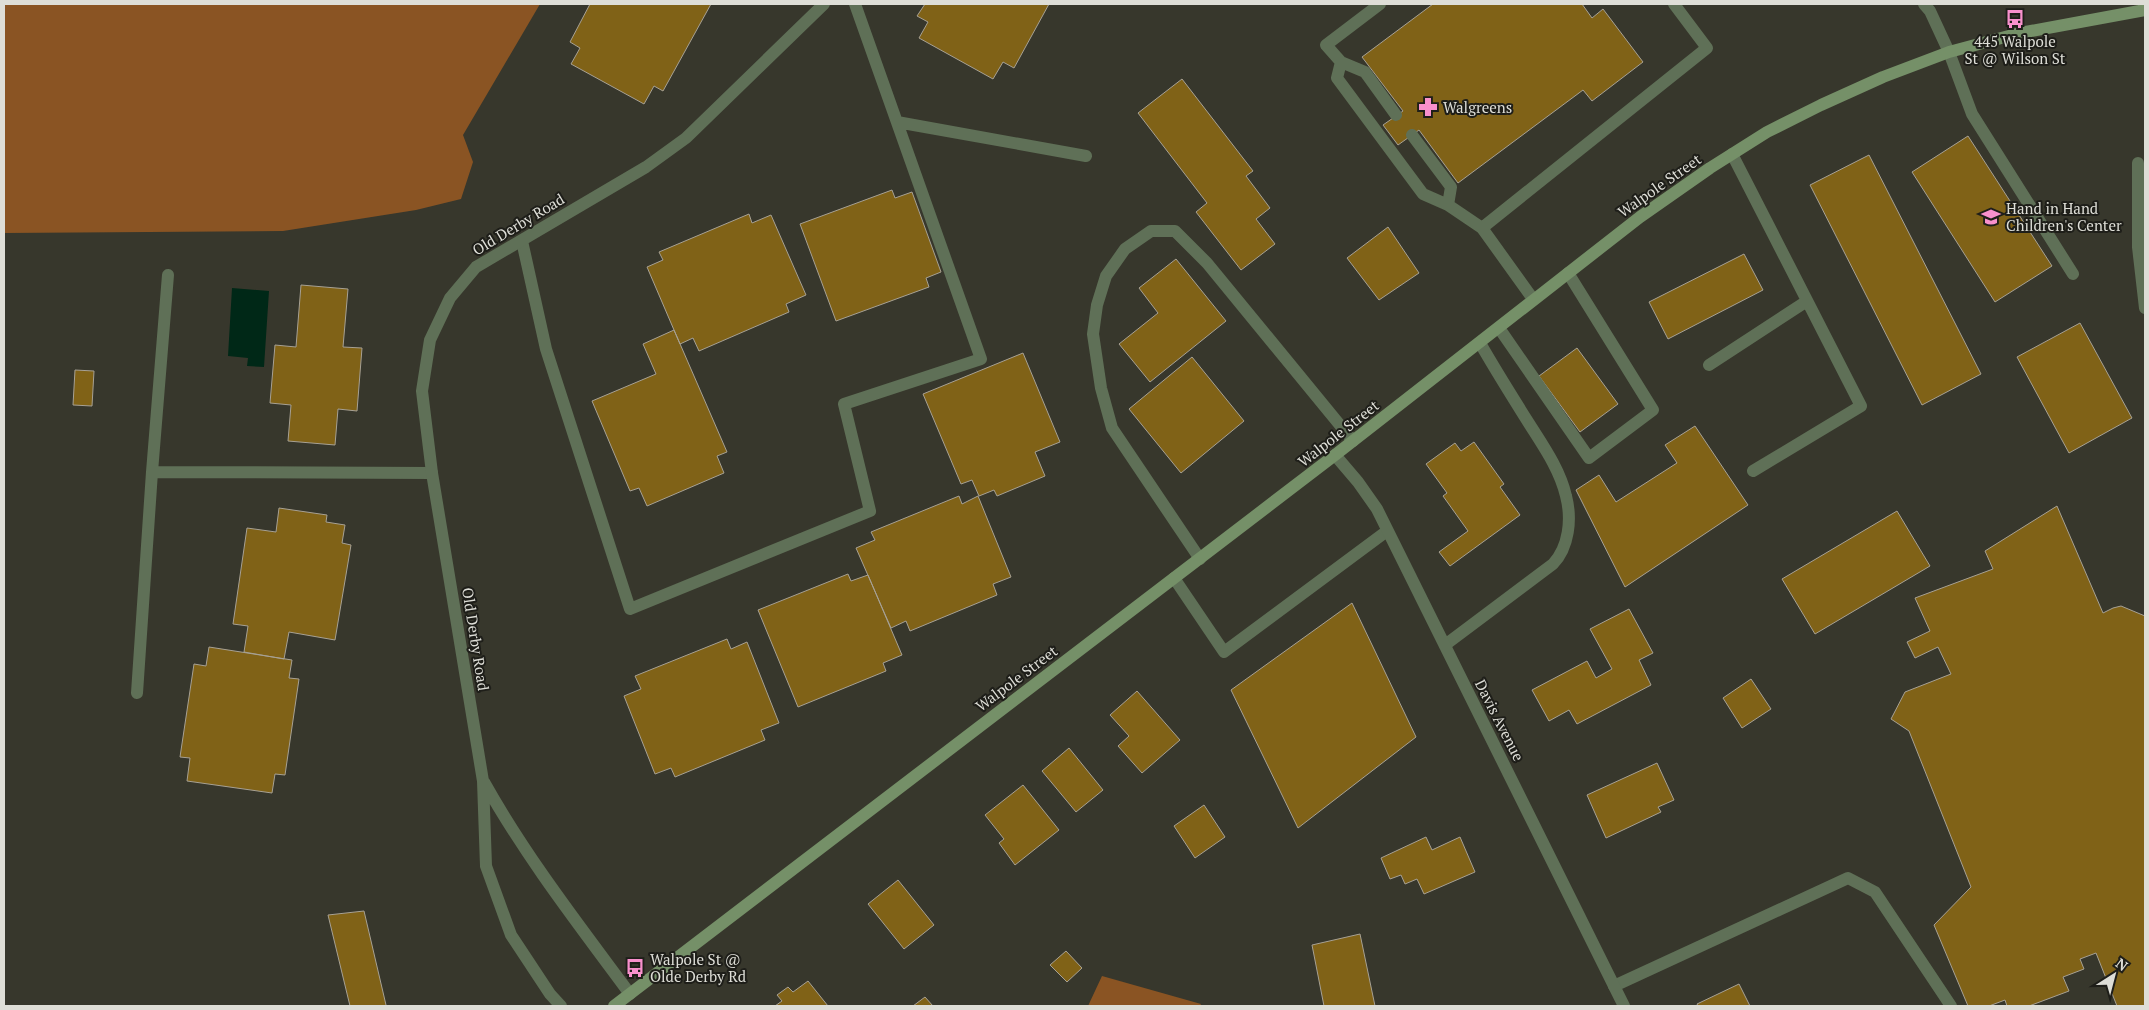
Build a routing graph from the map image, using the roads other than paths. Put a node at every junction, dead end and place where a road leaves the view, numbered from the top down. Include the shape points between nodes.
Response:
1 (824, 4) edge
2 (855, 4) edge
3 (1380, 4) edge
4 (1674, 4) edge
5 (1924, 4) edge
6 (2145, 10) edge
7 (1949, 52) junction
8 (1341, 62) junction
9 (1396, 115) dead end
10 (897, 122) junction
11 (1412, 135) dead end
12 (1732, 154) junction
13 (1086, 156) dead end
14 (2138, 163) dead end
15 (1448, 205) junction
16 (1482, 228) junction
17 (522, 241) junction
18 (1568, 274) junction
19 (2074, 274) dead end
20 (168, 275) dead end
21 (1533, 299) junction
22 (1807, 301) junction
23 (2145, 308) edge
24 (1499, 328) junction
25 (1480, 343) junction
26 (1709, 365) dead end
27 (1353, 441) junction
28 (1335, 455) junction
29 (1753, 471) dead end
30 (152, 472) junction
31 (432, 473) junction
32 (1387, 531) junction
33 (1200, 559) junction
34 (1174, 578) junction
35 (1444, 645) junction
36 (137, 692) dead end
37 (483, 781) junction
38 (1614, 986) junction
39 (630, 994) junction
40 (561, 1006) edge
41 (614, 1006) edge
42 (1624, 1006) edge
43 (1951, 1006) edge

1 - 17 street, Old Derby Road via 686,138 646,167
2 - 10 street
3 - 8 street via 1326,44
4 - 16 street via 1707,48
5 - 7 street
6 - 7 main road, Walpole Street via 2020,33
7 - 12 main road, Walpole Street via 1821,105
7 - 19 street via 1972,114
8 - 9 street via 1365,72
8 - 15 street via 1336,78 1423,194
10 - 13 street
10 - 17 street via 981,359 844,404 870,511 630,609 546,349
11 - 15 street via 1451,188
12 - 18 main road, Walpole Street via 1640,217
12 - 22 street
14 - 23 street via 2138,247
15 - 16 street
16 - 21 street
17 - 31 street, Old Derby Road via 476,267 450,298 430,340 422,391
18 - 21 main road, Walpole Street
18 - 24 street via 1653,410 1589,458
20 - 30 street
21 - 24 main road, Walpole Street
22 - 26 street
22 - 29 street via 1861,406
24 - 25 main road, Walpole Street
25 - 27 main road, Walpole Street
25 - 35 street via 1559,477 1569,517 1567,539 1562,556 1554,564
27 - 28 main road, Walpole Street
27 - 33 street via 1207,263 1175,232 1151,231 1125,248 1106,276 1097,304 1093,334 1101,388 1112,428
28 - 32 street, Davis Avenue via 1367,496
28 - 33 main road, Walpole Street
30 - 31 street
30 - 36 street
31 - 37 street, Old Derby Road
32 - 34 street via 1224,652
32 - 35 street, Davis Avenue
33 - 34 main road, Walpole Street
34 - 39 main road, Walpole Street
35 - 38 street, Davis Avenue
37 - 39 street, Old Derby Road via 533,863
37 - 40 street, Old Derby Road via 486,866 511,934
38 - 42 street, Davis Avenue
38 - 43 street via 1848,878 1875,892
39 - 41 main road, Walpole Street

